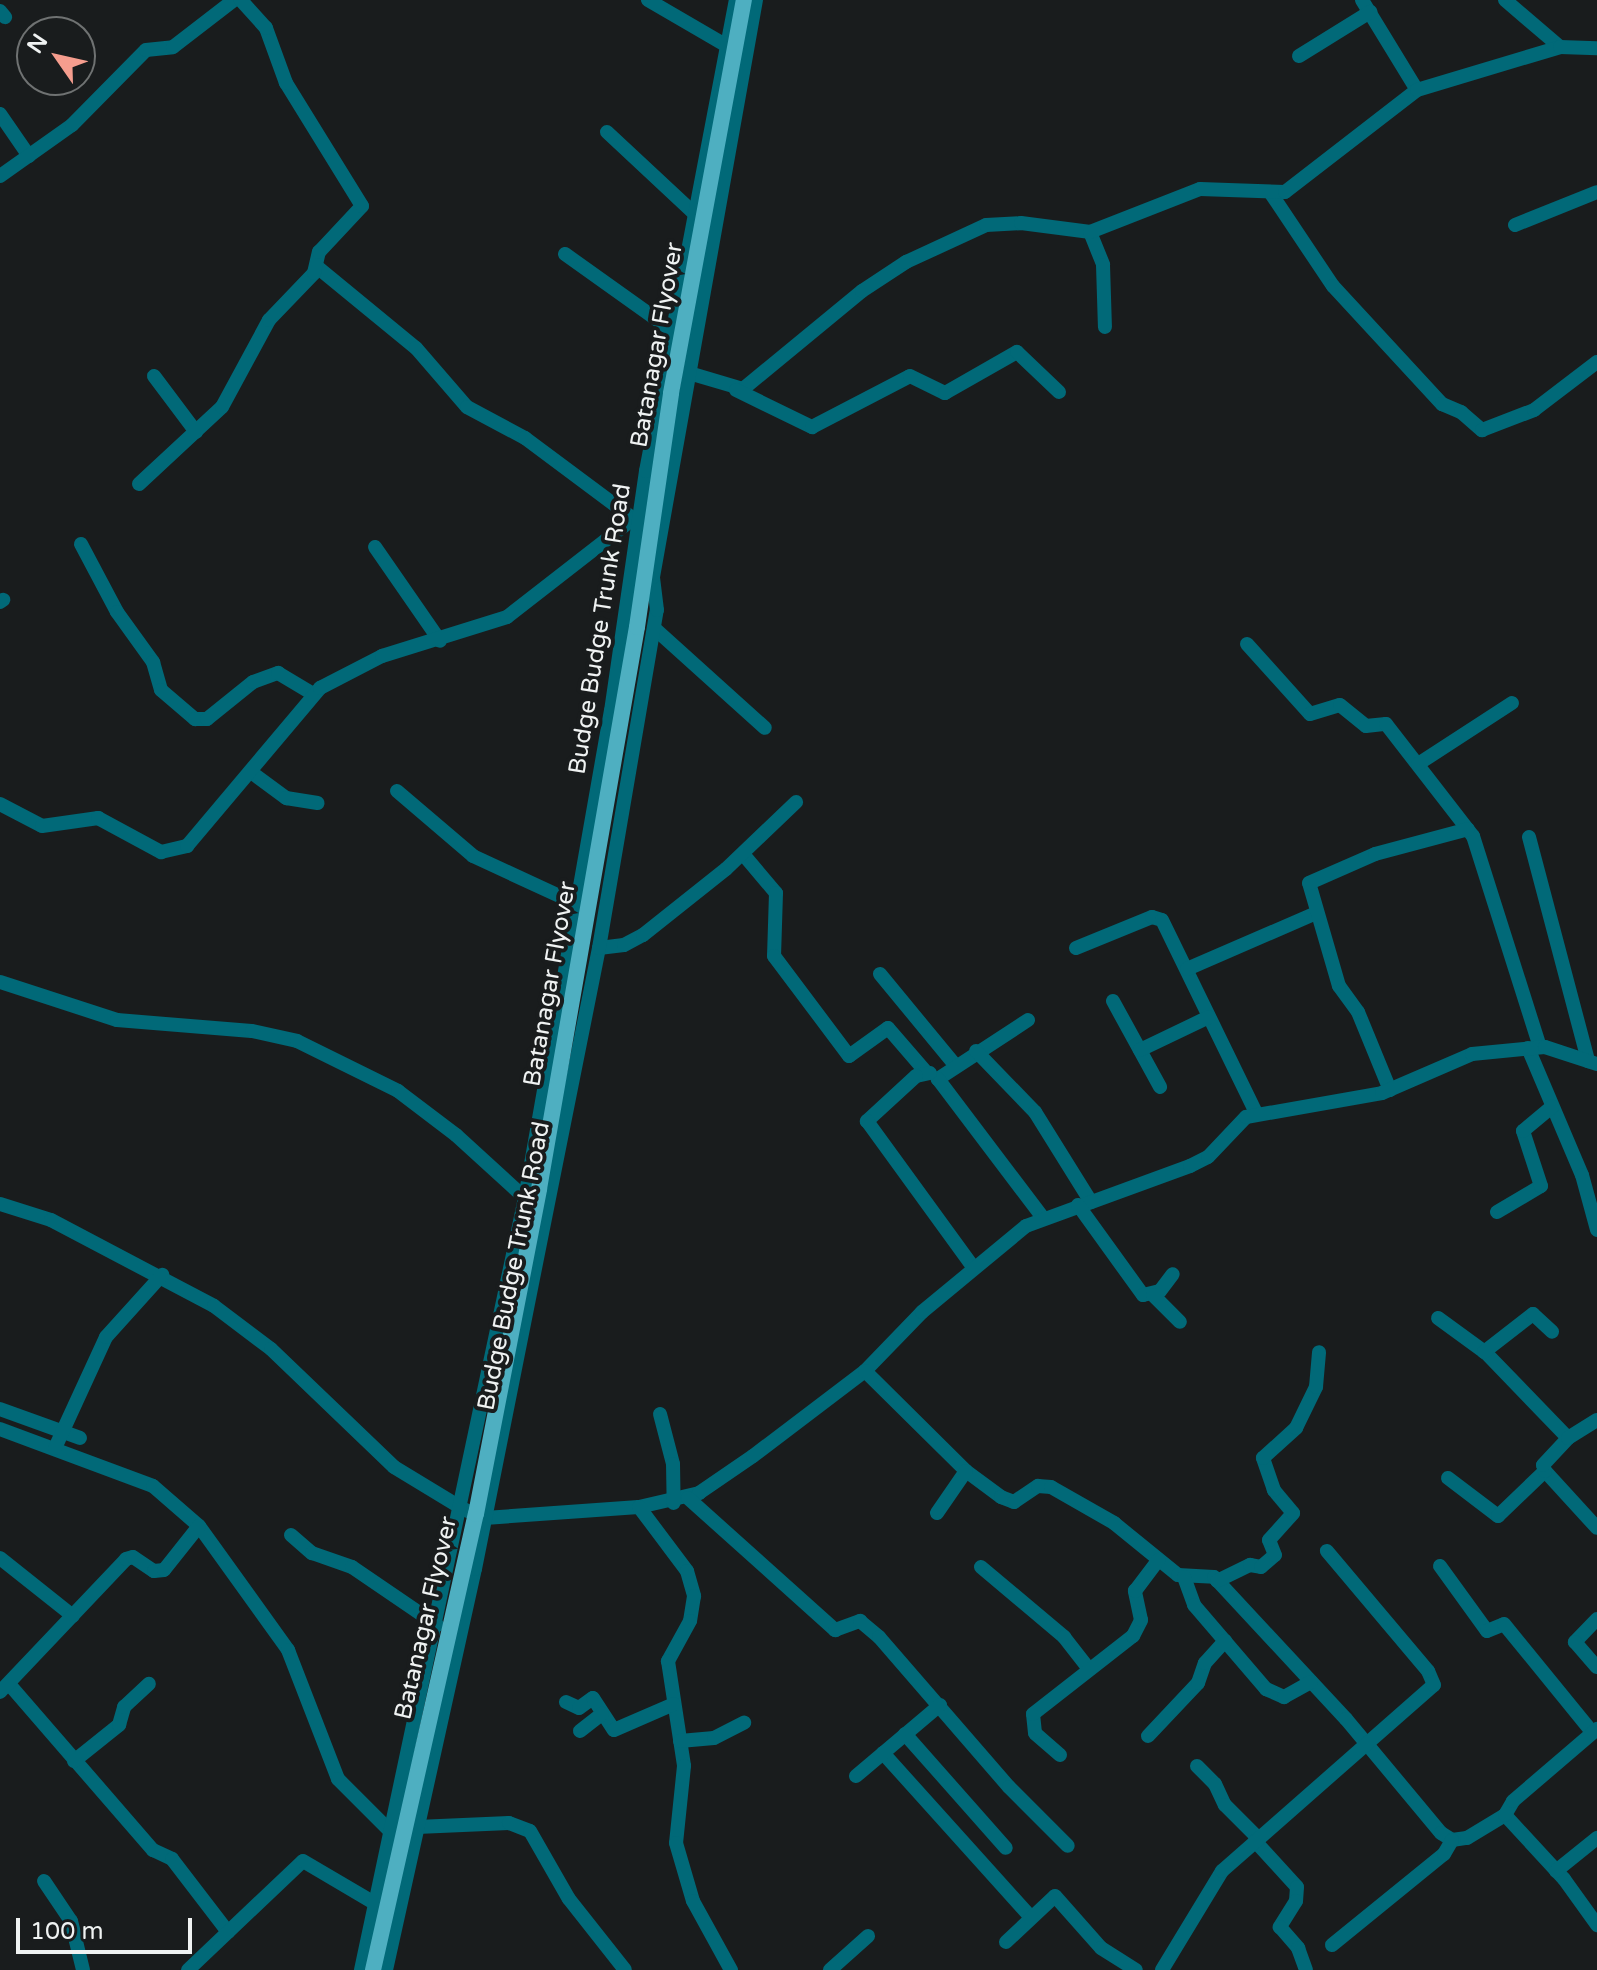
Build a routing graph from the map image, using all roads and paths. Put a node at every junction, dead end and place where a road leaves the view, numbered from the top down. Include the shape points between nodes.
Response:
1 (234, 0) edge
2 (241, 0) edge
3 (648, 0) edge
4 (736, 0) edge
5 (744, 0) edge
6 (756, 0) edge
7 (1505, 0) edge
8 (1366, 6) edge
9 (727, 46) junction
10 (1560, 47) junction
11 (1597, 48) edge
12 (1299, 56) dead end
13 (1417, 90) junction
14 (0, 114) edge
15 (607, 132) dead end
16 (29, 156) junction
17 (0, 176) edge
18 (1270, 192) junction
19 (1597, 192) edge
20 (695, 214) junction
21 (1515, 225) dead end
22 (1090, 232) junction
23 (565, 254) dead end
24 (316, 266) junction
25 (1105, 327) dead end
26 (673, 331) junction
27 (1597, 362) edge
28 (689, 373) junction
29 (154, 376) dead end
30 (736, 390) junction
31 (1059, 392) dead end
32 (196, 432) junction
33 (139, 484) dead end
34 (636, 521) junction
35 (661, 527) junction
36 (81, 544) dead end
37 (375, 547) dead end
38 (654, 628) junction
39 (440, 641) junction
40 (1247, 644) dead end
41 (313, 694) junction
42 (1512, 703) dead end
43 (765, 728) dead end
44 (1418, 764) junction
45 (251, 772) junction
46 (397, 791) dead end
47 (796, 802) dead end
48 (318, 803) dead end
49 (0, 804) edge
50 (1468, 829) junction
51 (1529, 837) dead end
52 (743, 854) junction
53 (577, 904) junction
54 (1314, 914) junction
55 (599, 948) junction
56 (1076, 948) dead end
57 (1187, 969) junction
58 (880, 974) dead end
59 (0, 982) edge
60 (1113, 1001) dead end
61 (1209, 1017) junction
62 (1028, 1020) dead end
63 (1534, 1047) junction
64 (1140, 1050) junction
65 (976, 1051) junction
66 (1593, 1062) edge
67 (955, 1065) junction
68 (932, 1074) junction
69 (1160, 1087) dead end
70 (1390, 1090) junction
71 (1552, 1107) junction
72 (1256, 1113) junction
73 (525, 1198) junction
74 (0, 1204) edge
75 (1084, 1204) junction
76 (1497, 1212) dead end
77 (1043, 1218) junction
78 (1597, 1230) edge
79 (973, 1267) junction
80 (1173, 1274) dead end
81 (162, 1275) junction
82 (1153, 1295) junction
83 (1438, 1318) dead end
84 (1180, 1322) dead end
85 (1552, 1332) dead end
86 (1319, 1352) dead end
87 (1484, 1352) junction
88 (865, 1371) junction
89 (0, 1409) edge
90 (660, 1414) dead end
91 (1597, 1420) edge
92 (0, 1429) edge
93 (61, 1431) junction
94 (80, 1438) dead end
95 (1568, 1438) junction
96 (55, 1448) junction
97 (966, 1471) junction
98 (1545, 1471) junction
99 (1448, 1478) dead end
100 (681, 1500) junction
101 (639, 1507) junction
102 (463, 1509) junction
103 (937, 1513) dead end
104 (485, 1518) junction
105 (199, 1526) junction
106 (1597, 1528) edge
107 (291, 1535) dead end
108 (1327, 1551) dead end
109 (0, 1558) edge
110 (1158, 1560) junction
111 (1440, 1566) dead end
112 (981, 1567) dead end
113 (1184, 1577) junction
114 (1217, 1581) junction
115 (73, 1616) junction
116 (1597, 1619) edge
117 (437, 1625) junction
118 (1225, 1641) junction
119 (1597, 1667) edge
120 (1088, 1668) junction
121 (1311, 1682) junction
122 (149, 1684) dead end
123 (4, 1688) edge
124 (566, 1702) dead end
125 (674, 1704) junction
126 (940, 1705) junction
127 (602, 1714) junction
128 (580, 1731) dead end
129 (739, 1731) dead end
130 (1595, 1731) edge
131 (905, 1734) junction
132 (1148, 1736) dead end
133 (680, 1741) junction
134 (1365, 1747) junction
135 (883, 1753) junction
136 (1060, 1755) dead end
137 (74, 1761) junction
138 (1197, 1766) dead end
139 (856, 1776) dead end
140 (1505, 1815) junction
141 (418, 1824) junction
142 (393, 1826) junction
143 (1597, 1838) edge
144 (1257, 1839) junction
145 (1452, 1840) junction
146 (1068, 1846) dead end
147 (1006, 1848) dead end
148 (1556, 1871) junction
149 (44, 1881) dead end
150 (376, 1904) junction
151 (1030, 1916) junction
152 (1597, 1925) edge
153 (228, 1932) junction
154 (868, 1936) dead end
155 (1006, 1942) dead end
156 (1332, 1945) dead end
157 (1170, 1967) edge
158 (83, 1970) edge
159 (188, 1970) edge
160 (361, 1970) edge
161 (373, 1970) edge
162 (386, 1970) edge
163 (625, 1970) edge
164 (731, 1970) edge
165 (830, 1970) edge
166 (1136, 1970) edge
167 (1306, 1970) edge

1 - 16 street via 173,47 146,50 93,106
2 - 24 street via 266,28 286,83 361,199 360,210 319,252
3 - 9 street
4 - 9 street, Budge Budge Trunk Road
5 - 161 main road, Batanagar Flyover via 671,393 637,627 539,1189 476,1514
6 - 28 street, Budge Budge Trunk Road
7 - 10 street
8 - 12 street
8 - 13 street
9 - 20 street, Budge Budge Trunk Road
10 - 11 street
10 - 13 street
13 - 18 street via 1296,186
14 - 16 street
15 - 20 street
16 - 17 street
18 - 22 street via 1200,189
18 - 27 street via 1333,286 1442,404 1482,430 1534,410
19 - 21 street
20 - 26 street, Budge Budge Trunk Road
22 - 25 street via 1103,265
22 - 30 street via 1021,223 986,225 884,276
23 - 26 street
24 - 32 street via 269,320 230,395
24 - 34 street via 416,348 467,407 525,438
26 - 34 street, Budge Budge Trunk Road
28 - 30 street
28 - 35 street, Budge Budge Trunk Road
29 - 32 street
30 - 31 street via 812,427 910,376 945,393 1017,352
32 - 33 street
34 - 35 street
34 - 39 street via 507,617
34 - 53 street, Budge Budge Trunk Road
35 - 38 street, Budge Budge Trunk Road via 653,577
36 - 41 street via 117,612 153,662 161,690 195,719 207,719 253,682 278,673
37 - 39 street
38 - 43 street
38 - 55 street, Budge Budge Trunk Road
39 - 41 street via 382,656
40 - 44 street via 1305,711 1316,714 1340,705 1366,726 1386,724
41 - 45 street
42 - 44 street
44 - 50 street
45 - 48 street via 286,798
45 - 49 street via 207,828 172,853 149,848 98,818 42,826
46 - 53 street via 473,856
47 - 52 street
50 - 54 street via 1375,854 1312,878 1307,888
50 - 63 street via 1483,858
51 - 66 street
52 - 55 street via 643,935 624,945
52 - 68 street via 776,893 774,956 849,1056 888,1028
53 - 73 street, Budge Budge Trunk Road
54 - 57 street
54 - 70 street via 1339,986 1358,1012
55 - 104 street, Budge Budge Trunk Road
56 - 57 street via 1159,918
57 - 61 street
58 - 67 street
59 - 73 street via 117,1020 252,1031 297,1041 398,1091 447,1127
60 - 64 street
61 - 64 street
61 - 72 street
62 - 65 street
63 - 66 street
63 - 70 street via 1457,1058
63 - 71 street
64 - 69 street
65 - 67 street
65 - 75 street via 1035,1112
67 - 68 street
68 - 77 street
68 - 79 street via 867,1121
70 - 72 street
71 - 76 street via 1523,1131 1541,1186
71 - 78 street via 1582,1175
72 - 75 street via 1236,1124 1208,1157
73 - 102 street, Budge Budge Trunk Road
74 - 81 street via 51,1220
75 - 77 street
75 - 82 street via 1137,1291
77 - 79 street
79 - 88 street
80 - 82 street
81 - 93 street via 106,1337
81 - 102 street via 271,1349 394,1467
82 - 84 street
83 - 87 street
85 - 87 street via 1533,1314
86 - 114 street via 1316,1387 1296,1428 1263,1458 1274,1490 1293,1513 1269,1540 1275,1555 1261,1567 1250,1565
87 - 95 street
88 - 97 street
88 - 100 street
89 - 93 street
90 - 100 street
91 - 95 street
92 - 96 street
93 - 94 street
93 - 96 street
95 - 98 street via 1544,1463
96 - 105 street via 153,1486
97 - 103 street
97 - 110 street via 1008,1501 1043,1485 1068,1494
98 - 99 street via 1495,1517
98 - 106 street
100 - 101 street
100 - 126 street via 832,1627 863,1623
101 - 104 street
101 - 125 street via 687,1571 694,1596 690,1621 668,1661
102 - 104 street
102 - 117 street, Budge Budge Trunk Road
104 - 141 street, Budge Budge Trunk Road
105 - 115 street via 164,1570 129,1557
105 - 142 street via 288,1650 338,1779
107 - 117 street via 312,1553 352,1567
108 - 134 street via 1434,1680
109 - 115 street
110 - 113 street
110 - 120 street via 1135,1591 1139,1628
111 - 130 street via 1488,1632 1504,1624
112 - 120 street via 1064,1637
113 - 114 street via 1206,1573
113 - 118 street via 1188,1595
114 - 121 street
115 - 123 street
116 - 119 street via 1575,1642
117 - 142 street, Budge Budge Trunk Road
118 - 121 street via 1274,1695 1284,1697
118 - 132 street via 1205,1663 1198,1683
120 - 136 street via 1041,1704 1030,1720 1035,1733
121 - 134 street
122 - 137 street via 124,1707 119,1725
123 - 137 street
124 - 127 street via 579,1708 593,1698
125 - 127 street via 614,1730
125 - 133 street
126 - 131 street
126 - 146 street via 1009,1787
127 - 128 street
129 - 133 street
130 - 140 street via 1513,1801
131 - 135 street
131 - 147 street
133 - 164 street via 684,1787 676,1843 699,1913
134 - 144 street
134 - 145 street
135 - 139 street
135 - 151 street
137 - 153 street via 156,1853 172,1859
138 - 144 street
140 - 145 street via 1467,1838
140 - 148 street
141 - 162 street, Budge Budge Trunk Road
141 - 163 street via 509,1823 530,1831 569,1899
142 - 150 street, Budge Budge Trunk Road
143 - 148 street
144 - 157 street via 1222,1871
144 - 167 street via 1297,1887 1296,1901 1280,1927 1298,1948
145 - 156 street via 1444,1854
148 - 152 street
149 - 158 street via 71,1921
150 - 153 street via 303,1861
150 - 160 street, Budge Budge Trunk Road
151 - 155 street
151 - 166 street via 1055,1896 1101,1948
153 - 159 street
154 - 165 street

